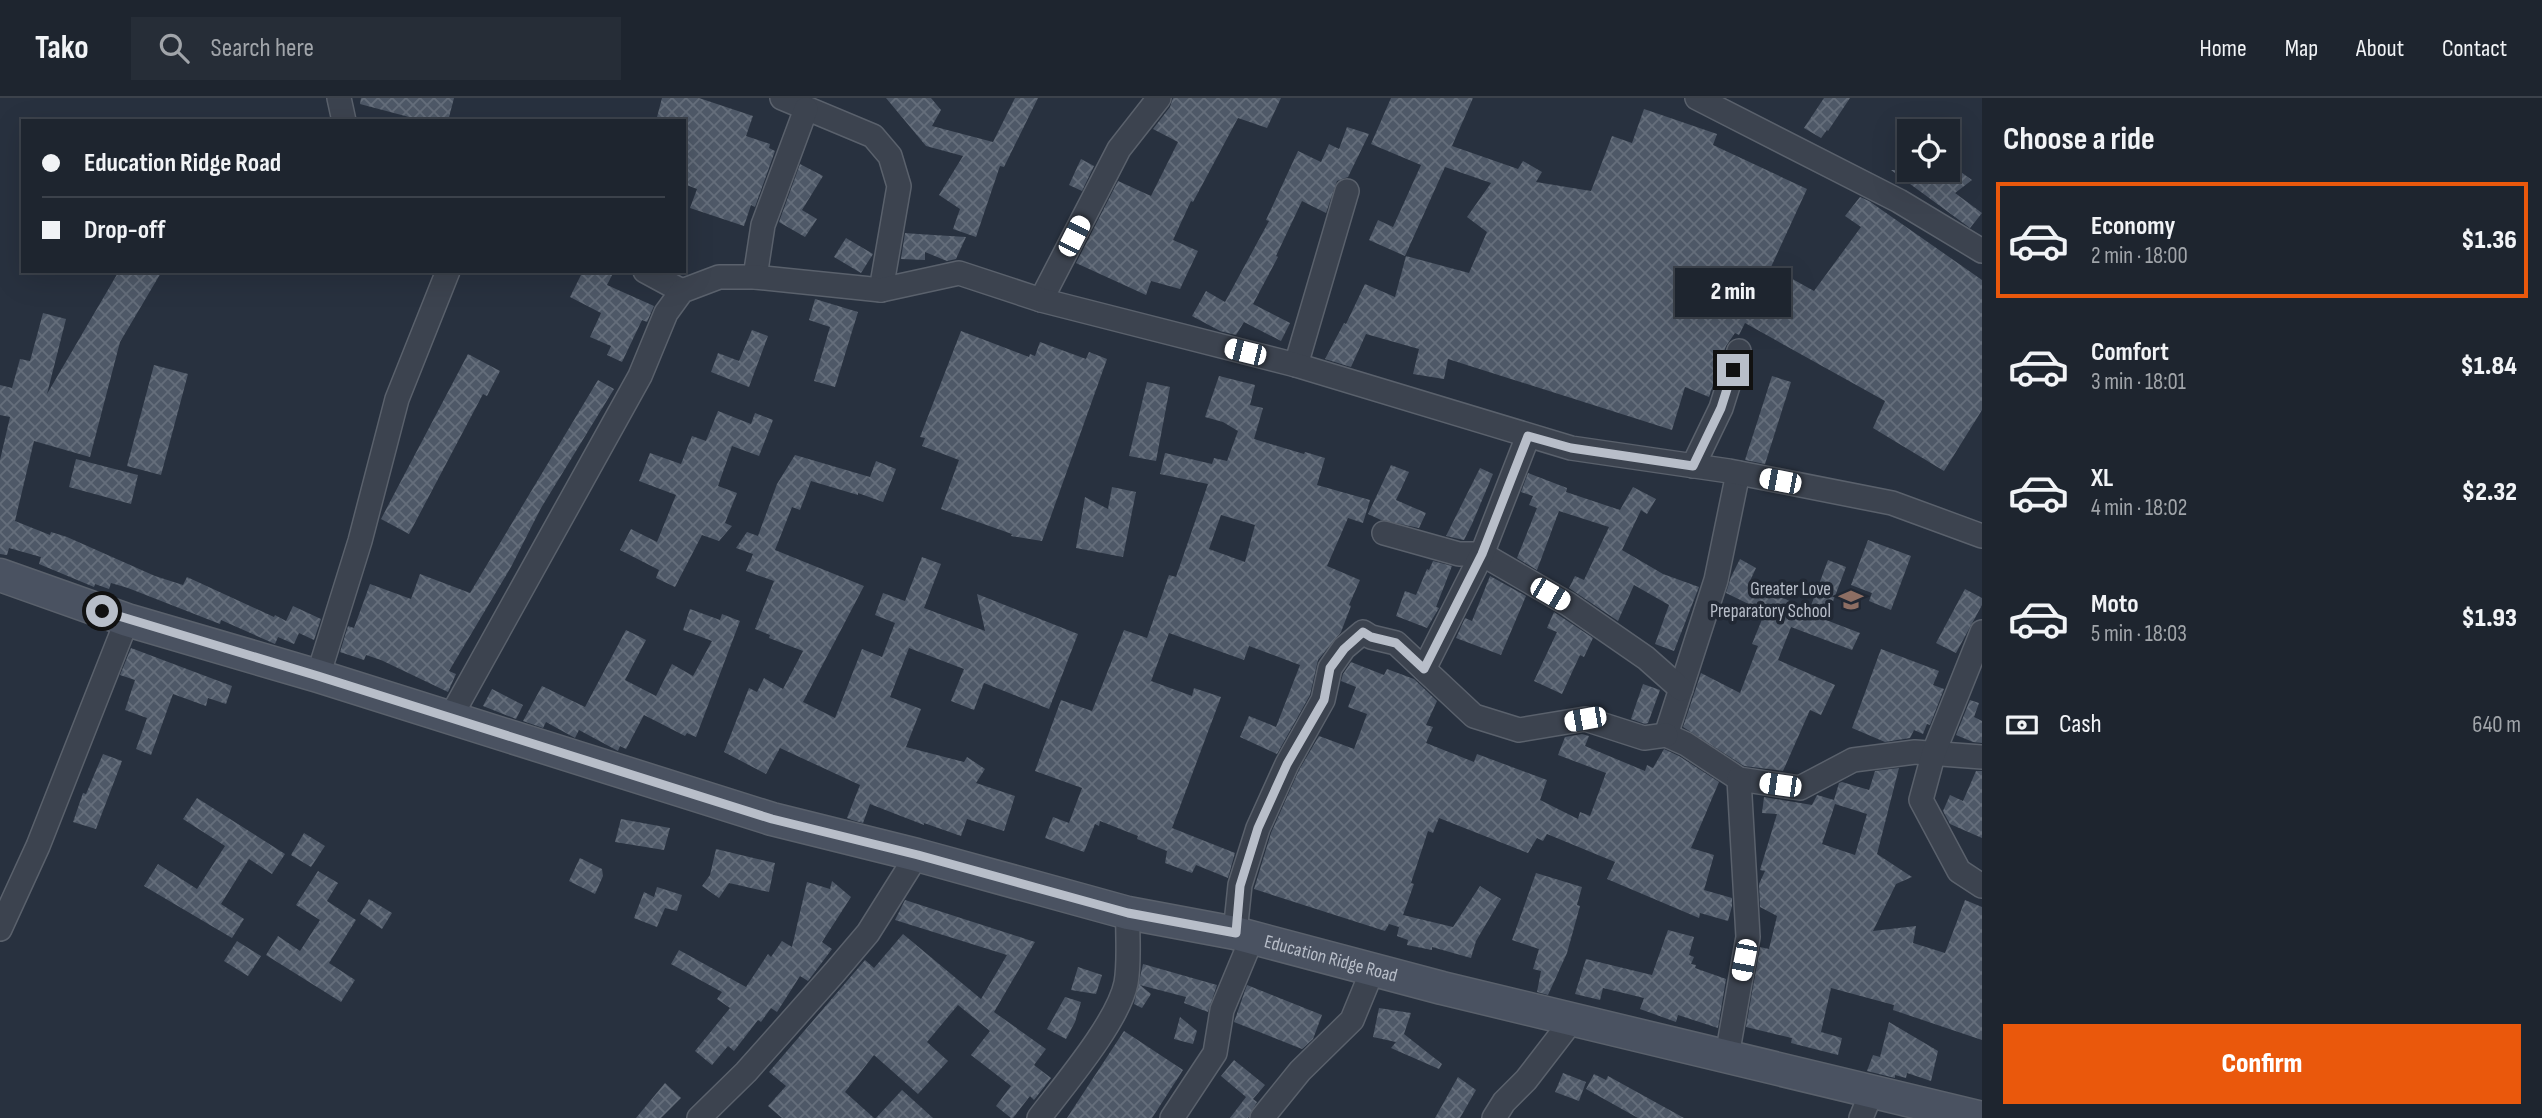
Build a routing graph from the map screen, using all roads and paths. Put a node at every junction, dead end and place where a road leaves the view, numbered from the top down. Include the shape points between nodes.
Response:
1 (339, 98) edge
2 (782, 98) edge
3 (1159, 98) edge
4 (1697, 98) edge
5 (806, 108) junction
6 (344, 119) edge
7 (1347, 191) dead end
8 (1982, 251) edge
9 (447, 273) edge
10 (649, 273) edge
11 (755, 277) junction
12 (881, 290) junction
13 (682, 291) junction
14 (1041, 300) junction
15 (1739, 351) dead end
16 (1296, 365) junction
17 (1528, 436) junction
18 (1693, 466) junction
19 (1738, 473) junction
20 (1384, 533) dead end
21 (1982, 536) edge
22 (1482, 554) junction
23 (0, 575) edge
24 (127, 620) junction
25 (1982, 632) edge
26 (1424, 669) junction
27 (318, 676) junction
28 (1681, 689) junction
29 (450, 719) junction
30 (1666, 735) junction
31 (1934, 752) junction
32 (1982, 757) edge
33 (1739, 779) junction
34 (918, 855) junction
35 (1982, 886) edge
36 (1128, 913) junction
37 (0, 929) edge
38 (1244, 935) junction
39 (1373, 969) junction
40 (1573, 1019) junction
41 (1727, 1056) junction
42 (1867, 1105) edge
43 (699, 1118) edge
44 (1039, 1118) edge
45 (1172, 1118) edge
46 (1262, 1118) edge
47 (1494, 1118) edge
48 (1982, 1118) edge

1 - 6 street
2 - 5 street
3 - 14 street via 1119,149
4 - 8 street via 1899,201
5 - 11 street via 763,225
5 - 12 street via 873,136 890,156 899,186
7 - 16 street
9 - 27 street via 397,399
10 - 13 street
11 - 12 street
11 - 13 street via 719,277
12 - 14 street via 959,273
13 - 29 street via 666,313 640,376
14 - 16 street
15 - 18 street via 1721,408
16 - 17 street
17 - 18 street via 1571,448
17 - 22 street
18 - 19 street
19 - 21 street via 1892,503
19 - 28 street via 1716,580
20 - 22 street via 1459,554
22 - 26 street
22 - 28 street via 1568,604 1646,658
23 - 24 main road, Education Ridge Road
24 - 27 main road, Education Ridge Road
24 - 37 street via 38,846
25 - 31 street
26 - 30 street via 1474,716 1519,730 1585,719 1644,738
26 - 38 street via 1396,643 1363,632 1330,668 1324,700 1287,764 1258,828 1240,886
27 - 29 main road, Education Ridge Road
28 - 30 street
29 - 34 main road, Education Ridge Road via 772,819
30 - 33 street
31 - 32 street
31 - 33 street via 1853,760 1800,788
31 - 35 street via 1921,800 1959,871
33 - 41 street via 1748,937
34 - 36 main road, Education Ridge Road
34 - 43 street via 868,933 835,974
36 - 38 main road, Education Ridge Road
36 - 44 street via 1126,982 1120,1003
38 - 39 main road, Education Ridge Road
38 - 45 street via 1214,1053
39 - 40 main road, Education Ridge Road
39 - 46 street via 1352,1020 1300,1071
40 - 41 main road, Education Ridge Road
40 - 47 street
41 - 42 main road, Education Ridge Road
42 - 48 main road, Education Ridge Road

